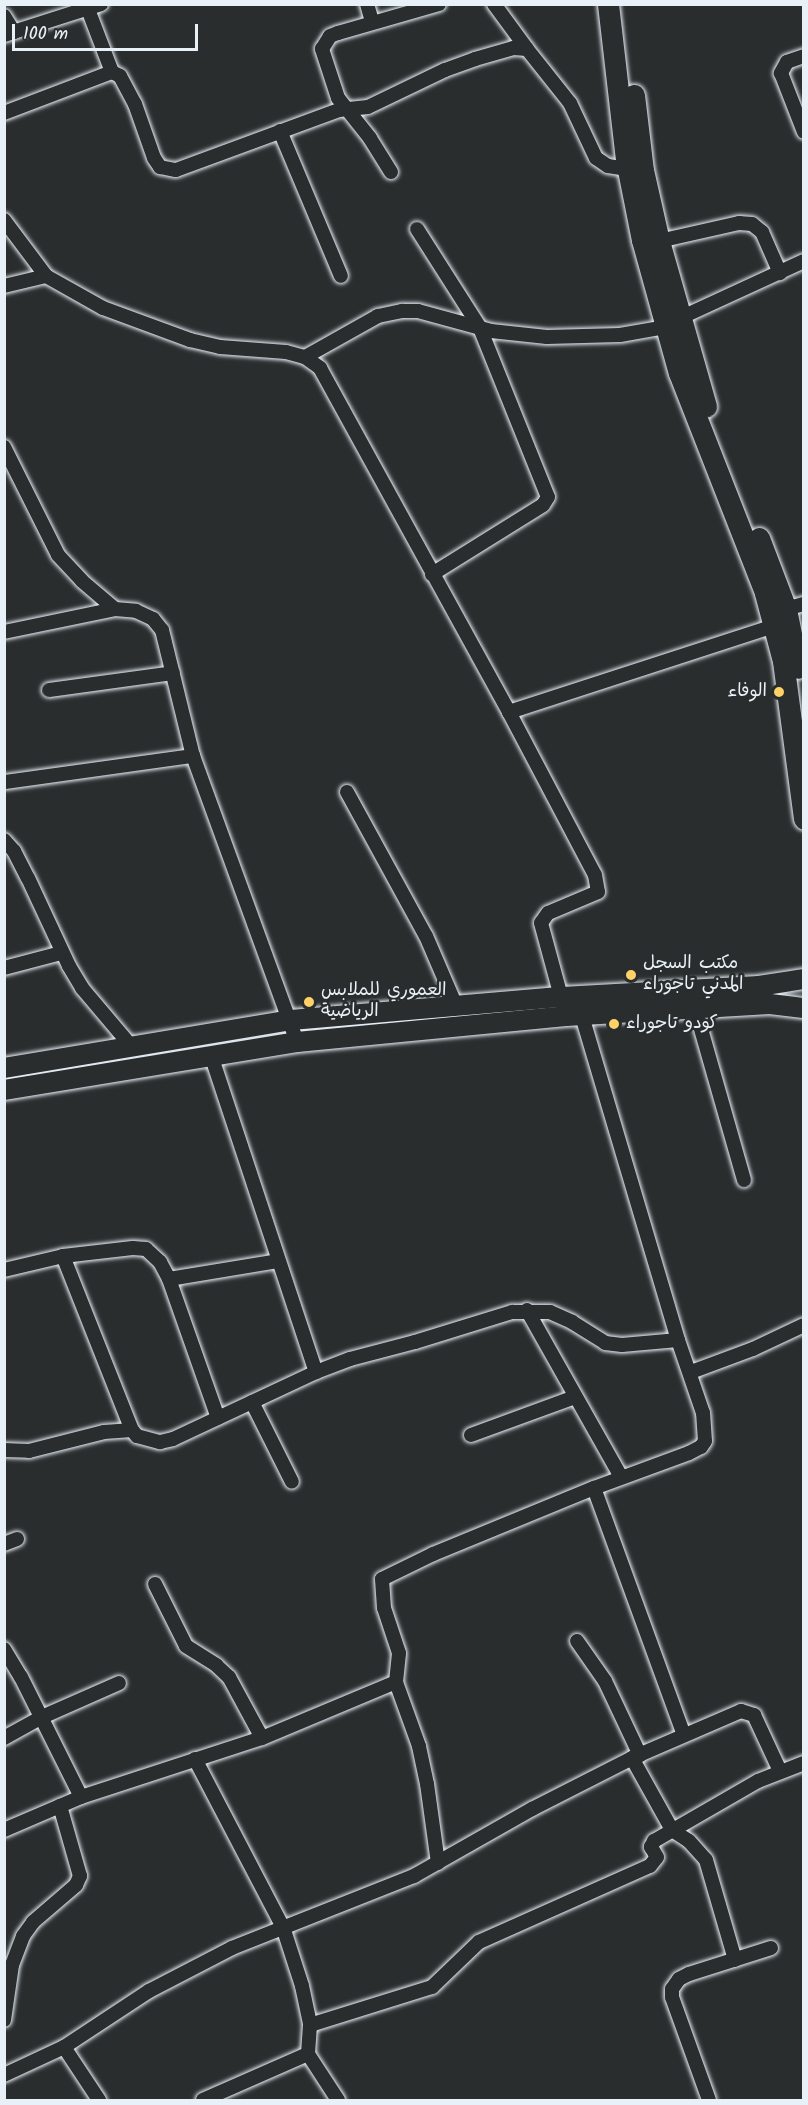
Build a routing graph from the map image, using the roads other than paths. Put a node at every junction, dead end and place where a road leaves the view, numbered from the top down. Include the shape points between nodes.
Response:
1 (367, 4) edge
2 (439, 4) edge
3 (494, 4) edge
4 (608, 4) edge
5 (621, 4) edge
6 (94, 7) edge
7 (4, 16) edge
8 (372, 22) junction
9 (9, 34) edge
10 (527, 49) junction
11 (804, 56) edge
12 (112, 72) junction
13 (346, 108) junction
14 (4, 113) edge
15 (280, 131) junction
16 (804, 132) edge
17 (636, 170) junction
18 (391, 172) dead end
19 (4, 220) edge
20 (417, 229) dead end
21 (659, 242) junction
22 (803, 264) edge
23 (780, 273) junction
24 (46, 276) junction
25 (341, 276) dead end
26 (4, 286) edge
27 (673, 322) junction
28 (480, 328) junction
29 (305, 357) junction
30 (4, 447) edge
31 (432, 574) junction
32 (115, 609) junction
33 (788, 613) edge
34 (4, 632) edge
35 (173, 673) junction
36 (49, 690) dead end
37 (804, 702) edge
38 (509, 712) junction
39 (193, 756) junction
40 (5, 782) edge
41 (347, 792) dead end
42 (803, 813) edge
43 (4, 840) edge
44 (61, 953) junction
45 (4, 968) edge
46 (804, 980) edge
47 (562, 997) junction
48 (456, 1006) junction
49 (695, 1008) junction
50 (804, 1008) edge
51 (574, 1016) junction
52 (291, 1020) junction
53 (297, 1042) junction
54 (131, 1046) junction
55 (211, 1055) junction
56 (4, 1068) edge
57 (4, 1090) edge
58 (744, 1180) dead end
59 (63, 1256) junction
60 (278, 1261) junction
61 (4, 1270) edge
62 (169, 1279) junction
63 (527, 1310) junction
64 (804, 1325) edge
65 (678, 1340) junction
66 (316, 1372) junction
67 (691, 1372) junction
68 (575, 1397) junction
69 (252, 1402) junction
70 (218, 1418) junction
71 (132, 1430) junction
72 (471, 1435) dead end
73 (4, 1450) edge
74 (621, 1477) junction
75 (292, 1482) dead end
76 (594, 1488) junction
77 (155, 1584) dead end
78 (577, 1641) dead end
79 (4, 1649) edge
80 (396, 1682) junction
81 (119, 1683) dead end
82 (42, 1718) junction
83 (684, 1735) junction
84 (4, 1738) edge
85 (262, 1738) junction
86 (636, 1756) junction
87 (195, 1759) junction
88 (804, 1763) edge
89 (780, 1771) junction
90 (81, 1797) junction
91 (60, 1806) junction
92 (4, 1830) edge
93 (672, 1830) junction
94 (438, 1863) junction
95 (283, 1927) junction
96 (771, 1948) dead end
97 (735, 1959) junction
98 (4, 2020) edge
99 (310, 2025) junction
100 (64, 2047) junction
101 (308, 2054) junction
102 (4, 2075) edge
103 (99, 2100) edge
104 (203, 2100) edge
105 (338, 2100) edge
106 (709, 2100) edge

1 - 8 street
2 - 8 street
3 - 10 street
4 - 17 main road
5 - 17 main road
6 - 9 street
6 - 12 street
7 - 9 street
8 - 13 street via 330,36 322,49 338,98
10 - 13 street via 513,48 476,59 374,105
10 - 17 street via 570,103 596,158 608,166
11 - 16 street via 787,62 781,73
12 - 14 street
12 - 15 street via 120,76 135,104 154,158 166,170 176,170
13 - 15 street
13 - 18 street
15 - 25 street
17 - 21 main road
17 - 27 main road via 642,240
19 - 24 street
20 - 28 street
21 - 23 street via 740,222 752,224 762,232
21 - 27 main road
22 - 23 street
23 - 27 street
24 - 26 street
24 - 29 street via 104,308 190,340
27 - 28 street via 620,335 547,337
27 - 33 main road via 679,373 765,593
28 - 29 street via 418,310 402,311 378,316
28 - 31 street via 548,497 543,505
29 - 31 street via 320,368 332,386
30 - 32 street via 58,555
31 - 38 street
32 - 34 street
32 - 35 street via 136,611 153,619 162,630
33 - 37 main road
33 - 38 street
33 - 42 main road via 783,661
35 - 36 street
35 - 39 street
38 - 47 street via 598,887 593,896 548,913 541,923
39 - 40 street
39 - 52 street
41 - 48 street via 426,936
43 - 44 street via 28,878
44 - 45 street
44 - 54 street via 82,988
46 - 47 main road
47 - 48 main road
47 - 51 street
48 - 52 main road
49 - 50 main road via 770,1004
49 - 51 main road
49 - 58 street
51 - 53 main road
51 - 65 street
52 - 53 street
52 - 54 main road
53 - 55 main road
54 - 56 main road
55 - 57 main road
55 - 60 street
59 - 61 street
59 - 62 street via 146,1249 160,1262
59 - 71 street
60 - 62 street
60 - 66 street
62 - 70 street
63 - 65 street via 550,1312 604,1343
63 - 66 street via 471,1323
63 - 68 street
64 - 67 street
65 - 67 street
66 - 69 street
67 - 74 street via 706,1430 701,1448
68 - 72 street
68 - 74 street
69 - 70 street
69 - 75 street
70 - 71 street via 160,1442 137,1436
71 - 73 street via 85,1436 29,1451
74 - 76 street
76 - 80 street via 382,1579 384,1608 399,1653
76 - 83 street
77 - 85 street via 186,1646 229,1677
78 - 86 street via 605,1681
79 - 82 street
80 - 85 street
80 - 94 street via 419,1746
81 - 82 street
82 - 84 street
82 - 90 street
83 - 86 street
83 - 89 street via 741,1711 749,1712 754,1715
85 - 87 street
86 - 93 street
86 - 94 street
87 - 90 street
87 - 95 street
88 - 89 street
89 - 93 street
90 - 91 street
91 - 92 street
91 - 98 street via 80,1876 76,1885 33,1922 23,1936 12,1965
93 - 97 street via 706,1860
93 - 99 street via 654,1841 651,1847 657,1857 650,1866 479,1942 432,1987
94 - 95 street
95 - 99 street
95 - 100 street via 232,1948 149,1991
96 - 97 street
97 - 106 street via 689,1974 672,1989
99 - 101 street
100 - 102 street
100 - 103 street
101 - 104 street
101 - 105 street

